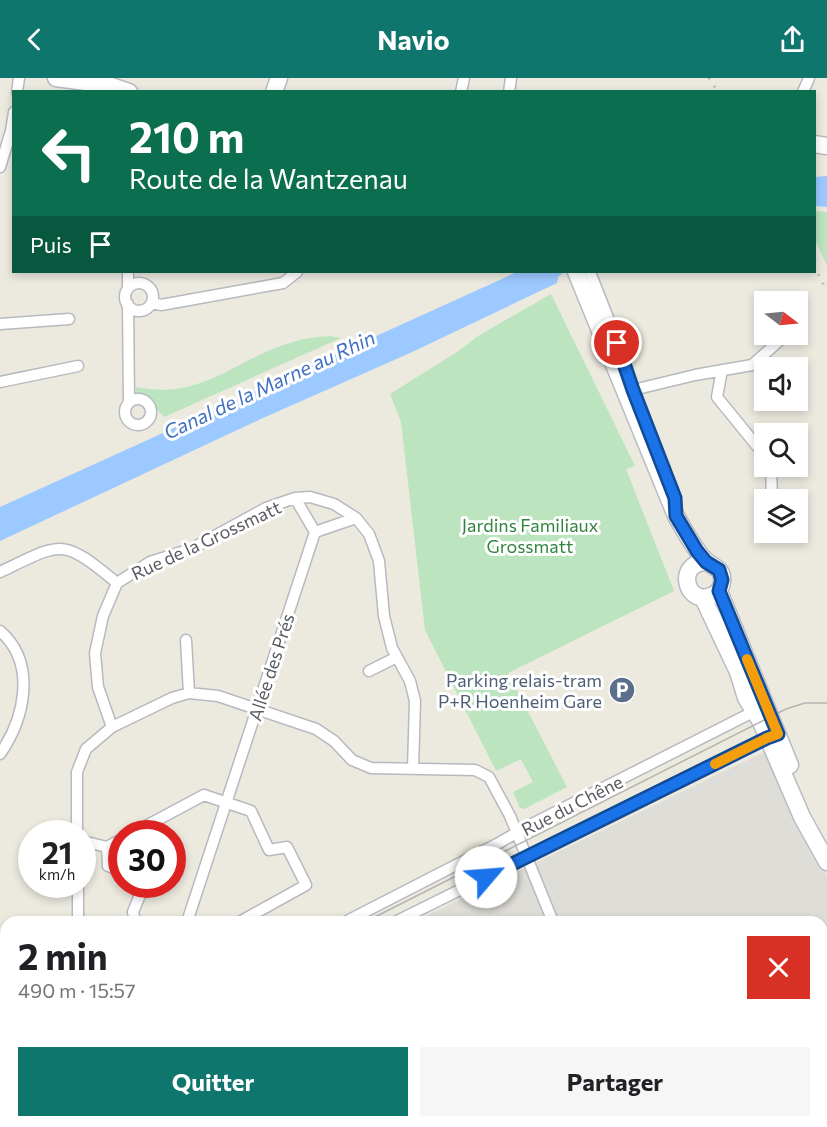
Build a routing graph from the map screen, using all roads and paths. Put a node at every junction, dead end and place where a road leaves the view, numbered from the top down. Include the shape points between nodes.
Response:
1 (56, 78) edge
2 (90, 78) edge
3 (108, 85) junction
4 (123, 90) edge
5 (12, 122) edge
6 (0, 167) edge
7 (128, 273) edge
8 (296, 273) edge
9 (585, 276) edge
10 (128, 289) junction
11 (152, 303) junction
12 (128, 304) junction
13 (69, 319) dead end
14 (0, 324) edge
15 (774, 345) edge
16 (78, 366) dead end
17 (722, 370) junction
18 (0, 382) edge
19 (633, 390) junction
20 (129, 402) dead end
21 (754, 442) edge
22 (295, 498) junction
23 (676, 516) junction
24 (356, 518) junction
25 (315, 532) junction
26 (699, 565) junction
27 (0, 572) edge
28 (117, 584) junction
29 (711, 594) junction
30 (0, 631) edge
31 (186, 640) dead end
32 (397, 657) junction
33 (369, 671) dead end
34 (189, 693) junction
35 (760, 708) junction
36 (257, 710) junction
37 (112, 727) junction
38 (773, 736) junction
39 (0, 754) edge
40 (413, 769) junction
41 (227, 801) junction
42 (77, 820) edge
43 (157, 820) edge
44 (517, 833) junction
45 (96, 845) edge
46 (107, 847) joint
47 (526, 857) junction
48 (827, 861) edge
49 (108, 866) edge
50 (78, 898) edge
51 (139, 898) edge
52 (78, 916) edge
53 (134, 916) edge
54 (189, 916) edge
55 (250, 916) edge
56 (357, 916) edge
57 (407, 916) edge
58 (551, 916) edge

1 - 3 main road
2 - 3 main road
3 - 4 main road
5 - 6 street
7 - 10 street
8 - 11 street via 283,283 161,305
9 - 19 street via 614,333
9 - 23 main road
10 - 11 street via 136,284 148,286 153,294
10 - 12 street
11 - 12 street via 139,311
12 - 20 street
13 - 14 street
15 - 17 street via 753,365
16 - 18 street
17 - 19 street
17 - 21 street via 717,397
19 - 23 street via 675,498
22 - 24 street, Rue de la Grossmatt via 310,497 334,504
22 - 25 street
22 - 28 street, Rue de la Grossmatt via 266,508 192,549 150,562
23 - 26 main road via 677,529
24 - 25 street
24 - 32 street, Rue de la Grossmatt via 369,534 379,561 384,616
25 - 36 street, Allée des Prés
26 - 29 main road via 719,570 722,580
26 - 29 main road via 687,577 689,588 698,596
27 - 28 street via 48,549 68,549 85,557
28 - 37 street, Rue de la Grossmatt via 103,616 95,653 98,687
29 - 35 main road
30 - 39 street via 22,663 24,688 20,714
31 - 34 street
32 - 33 street
32 - 40 street, Rue de la Grossmatt via 415,701
34 - 36 street via 218,696
34 - 37 street
35 - 38 main road
35 - 44 street, Rue du Chêne
36 - 40 street via 316,729 352,760 371,768
36 - 41 street, Allée des Prés
37 - 42 street via 86,749 77,772
38 - 47 street, Rue du Chêne
38 - 48 main road via 810,811
40 - 44 street via 475,770 489,777
41 - 43 street via 204,795
41 - 54 street, Allée des Prés
41 - 55 street via 251,811 269,850 287,847 306,885
44 - 47 street
44 - 56 street, Rue du Chêne
45 - 46 street
46 - 49 street
47 - 57 street, Rue du Chêne
47 - 58 street
50 - 52 street
51 - 53 street

